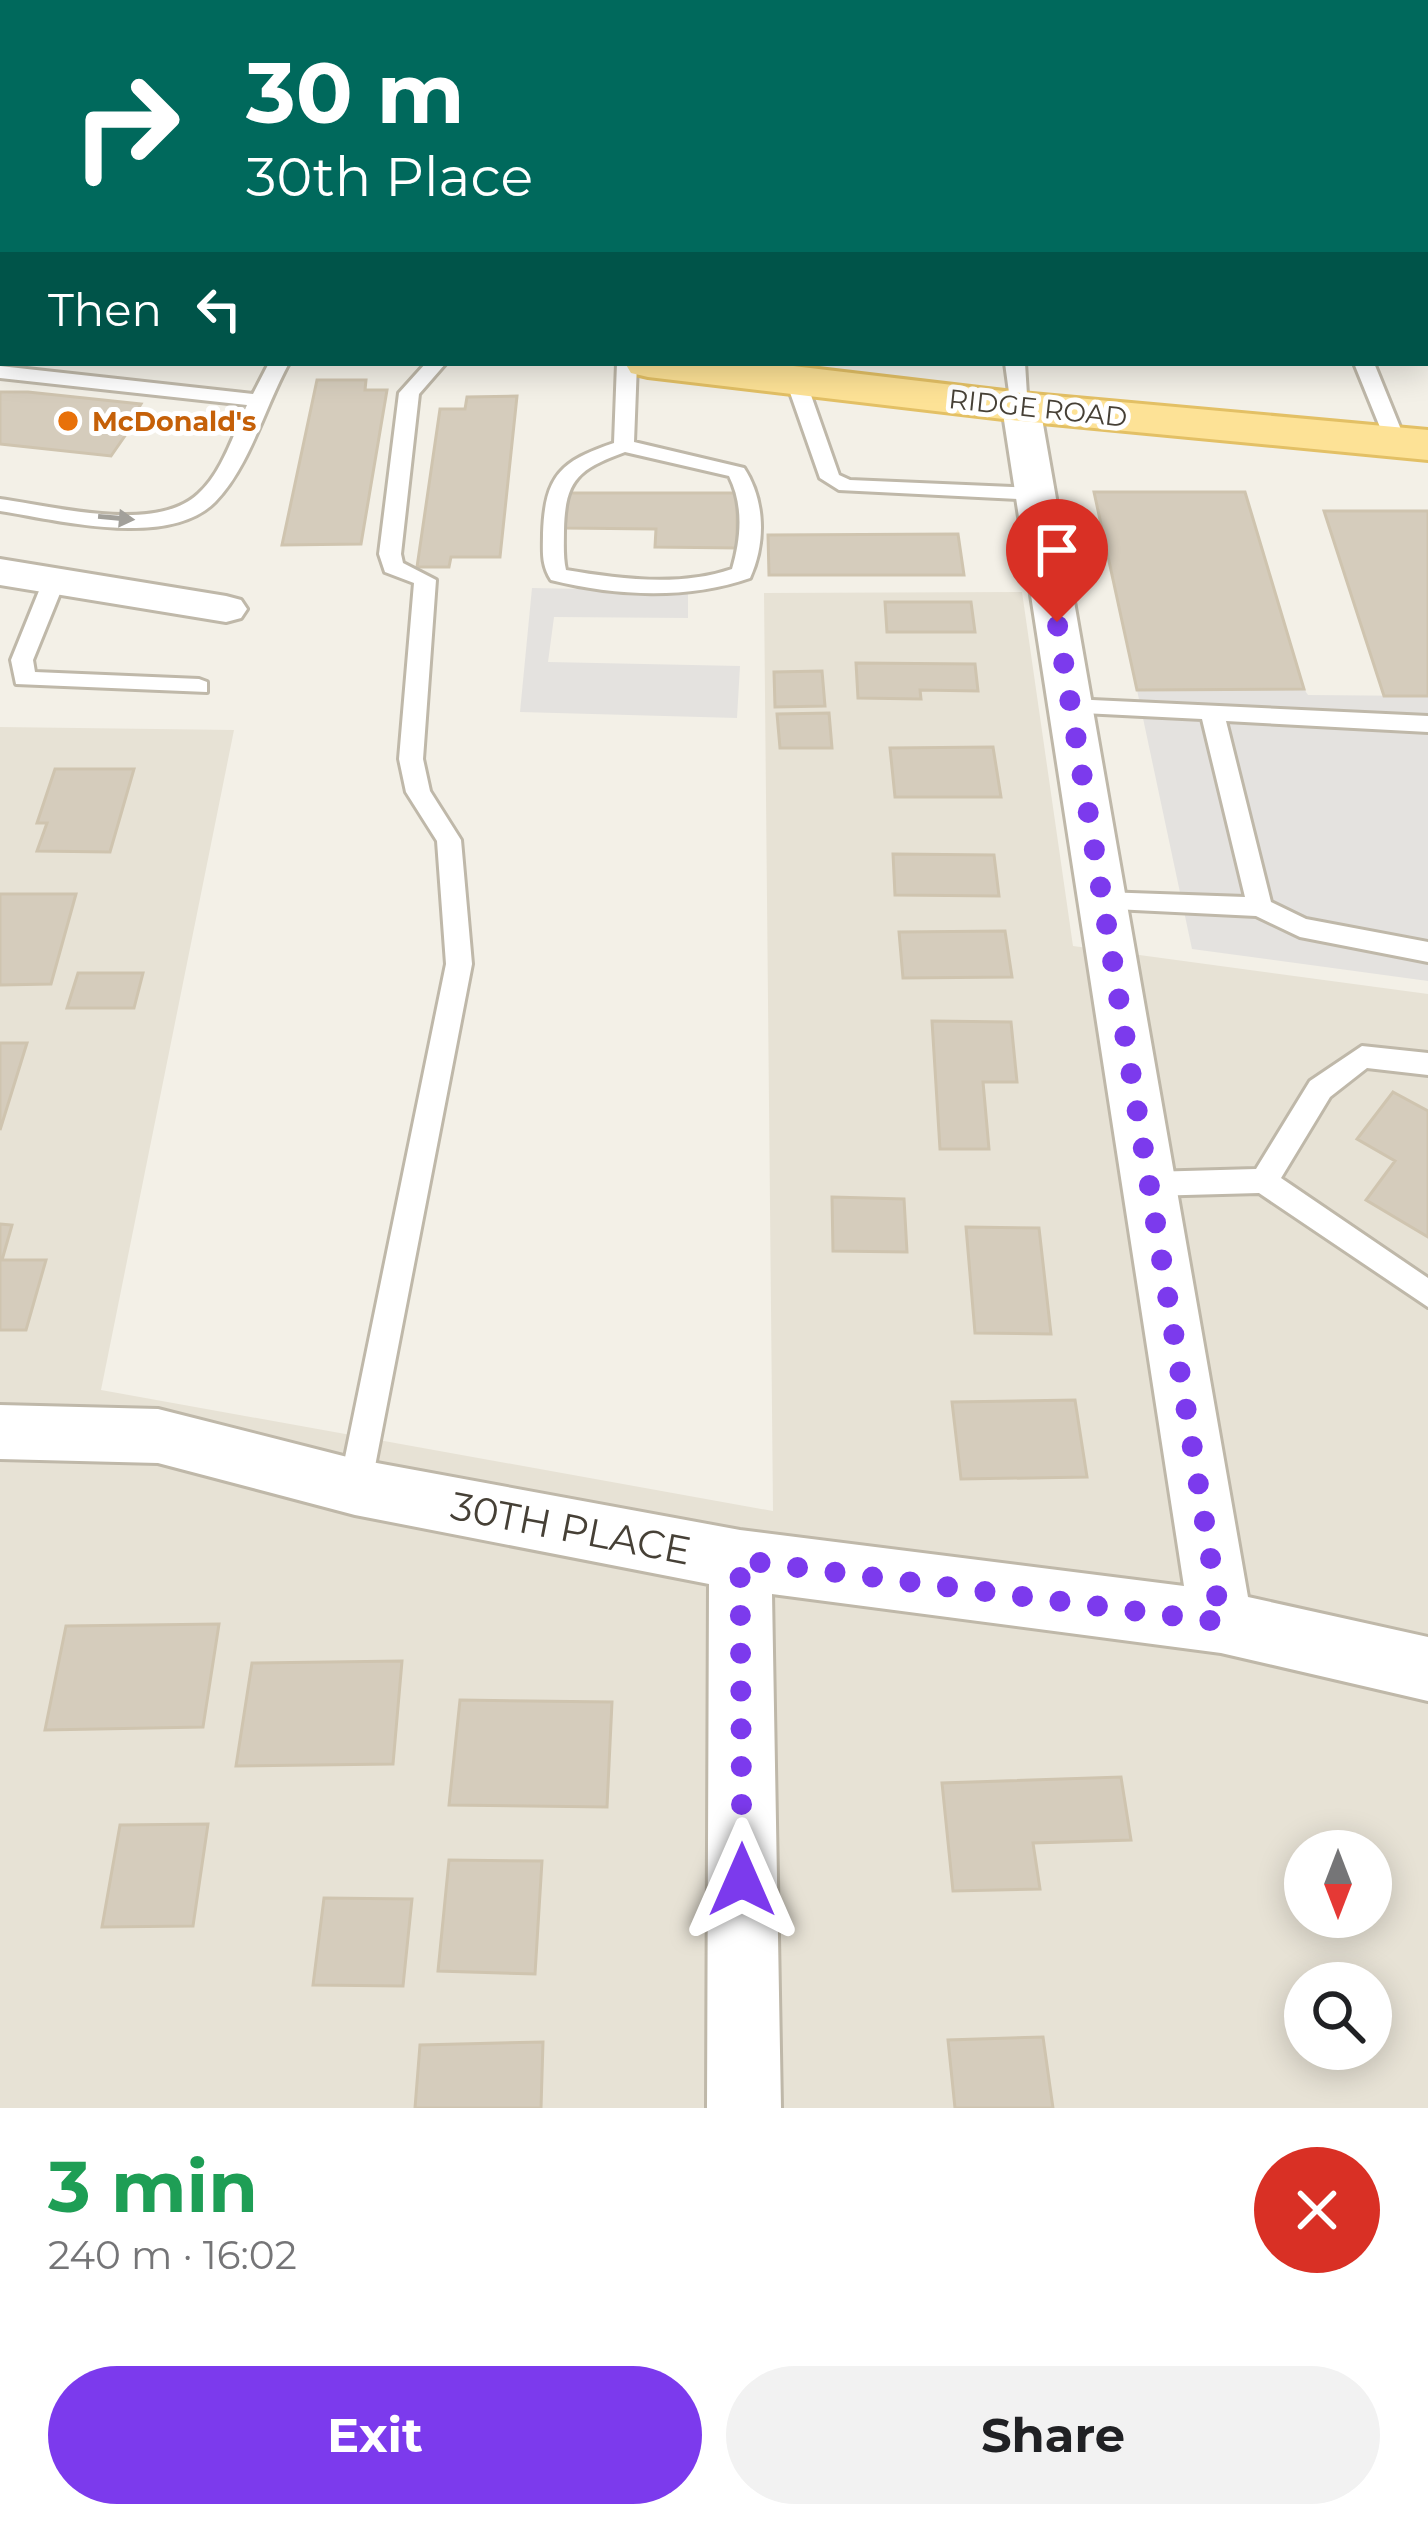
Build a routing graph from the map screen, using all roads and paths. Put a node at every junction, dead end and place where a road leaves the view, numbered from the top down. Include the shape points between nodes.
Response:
1 (277, 366) edge
2 (433, 366) edge
3 (627, 366) edge
4 (673, 366) edge
5 (1366, 366) edge
6 (0, 372) edge
7 (796, 381) junction
8 (1018, 385) edge
9 (256, 400) junction
10 (1412, 444) edge
11 (625, 446) junction
12 (1036, 494) junction
13 (0, 505) edge
14 (0, 572) edge
15 (55, 581) junction
16 (226, 609) dead end
17 (199, 687) dead end
18 (1071, 707) junction
19 (1212, 712) junction
20 (1428, 724) edge
21 (1103, 901) junction
22 (1260, 907) junction
23 (1428, 952) edge
24 (1428, 1064) edge
25 (1264, 1181) junction
26 (1149, 1184) junction
27 (1428, 1294) edge
28 (0, 1432) edge
29 (355, 1487) junction
30 (740, 1560) junction
31 (1221, 1622) junction
32 (1428, 1670) edge
33 (744, 2108) edge

1 - 9 lane
2 - 29 lane via 409,393 390,554 393,567 425,580 411,759 418,791 449,840 459,964
3 - 11 lane
4 - 7 main road, RIDGE ROAD
5 - 10 lane
6 - 9 lane
7 - 8 main road, RIDGE ROAD
7 - 12 lane via 830,478 846,486
8 - 10 main road, RIDGE ROAD
8 - 12 street
13 -> 9 lane via 127,520 183,514 208,498
11 - 11 lane via 582,459 556,487 559,575 599,584 722,582 742,573 748,486 737,472
12 - 18 street
14 - 15 street
15 - 16 street
15 - 17 lane via 22,660 24,679
18 - 19 lane
18 - 21 street
19 - 20 lane
19 - 22 lane
21 - 22 lane
21 - 26 street
22 - 23 lane via 1300,927
24 - 25 lane via 1362,1057 1320,1089
25 - 26 lane
25 - 27 lane
26 - 31 street
28 - 29 street, 30TH PLACE via 158,1436
29 - 30 street, 30TH PLACE
30 - 31 street, 30TH PLACE
30 - 33 street
31 - 32 street, 30TH PLACE

